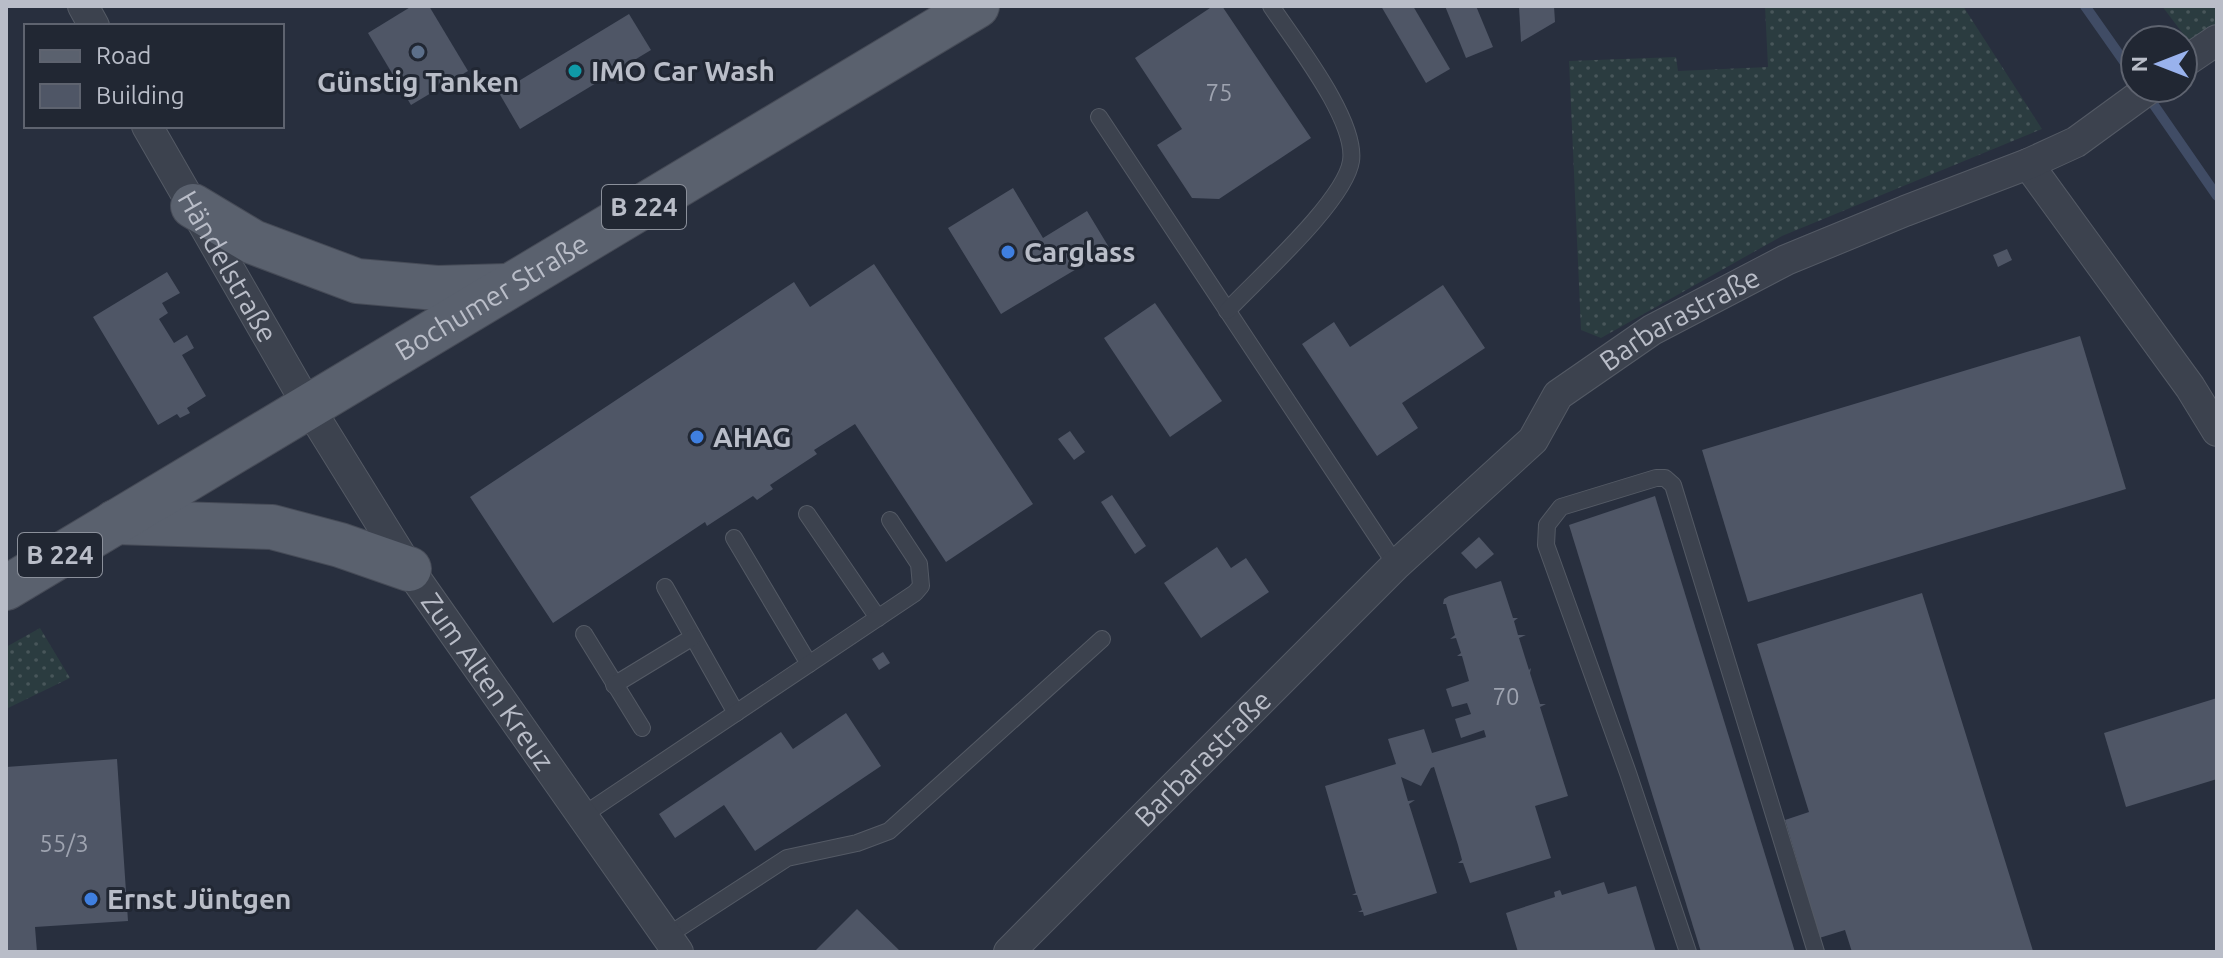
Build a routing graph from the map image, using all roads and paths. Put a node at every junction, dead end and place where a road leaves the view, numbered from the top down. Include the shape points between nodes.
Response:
1 (83, 6) edge
2 (977, 6) edge
3 (1271, 6) edge
4 (93, 24) edge
5 (2128, 104) edge
6 (1099, 117) dead end
7 (148, 128) edge
8 (2028, 164) junction
9 (193, 206) junction
10 (510, 286) junction
11 (1227, 311) junction
12 (308, 406) junction
13 (2217, 431) edge
14 (807, 514) dead end
15 (890, 520) dead end
16 (115, 522) junction
17 (734, 538) dead end
18 (1396, 565) junction
19 (409, 569) junction
20 (665, 587) dead end
21 (6, 588) edge
22 (878, 618) junction
23 (584, 634) dead end
24 (693, 637) junction
25 (1102, 639) dead end
26 (809, 664) junction
27 (614, 685) junction
28 (736, 713) junction
29 (642, 728) dead end
30 (582, 816) junction
31 (673, 944) edge
32 (1009, 952) edge
33 (1688, 952) edge
34 (1816, 952) edge

1 - 4 street
2 - 10 main road, Bochumer Straße / B 224
3 - 11 lane via 1339,112 1351,160 1343,184 1307,228
5 - 8 street, Barbarastraße via 2076,142
6 - 11 lane
7 - 9 street, Händelstraße
8 - 13 street
8 - 18 street, Barbarastraße via 1786,260 1652,330 1558,395 1533,440
9 - 10 main road via 253,242 357,281 437,288
9 - 12 street, Händelstraße
10 - 12 main road, Bochumer Straße / B 224
11 - 18 lane
12 - 16 main road, Bochumer Straße / B 224
12 - 19 street, Zum Alten Kreuz
14 - 22 lane
15 - 22 lane via 919,564 921,586
16 - 19 main road via 272,527
16 - 21 main road, Bochumer Straße / B 224
17 - 26 lane
18 - 32 street, Barbarastraße
19 - 30 street, Zum Alten Kreuz
20 - 24 lane
22 - 26 lane
23 - 27 lane
24 - 27 lane
24 - 28 lane
25 - 31 lane via 889,831 787,858
26 - 28 lane
27 - 29 lane
28 - 30 lane
30 - 31 street, Zum Alten Kreuz
33 - 34 lane via 1546,545 1547,525 1561,507 1656,478 1673,485

